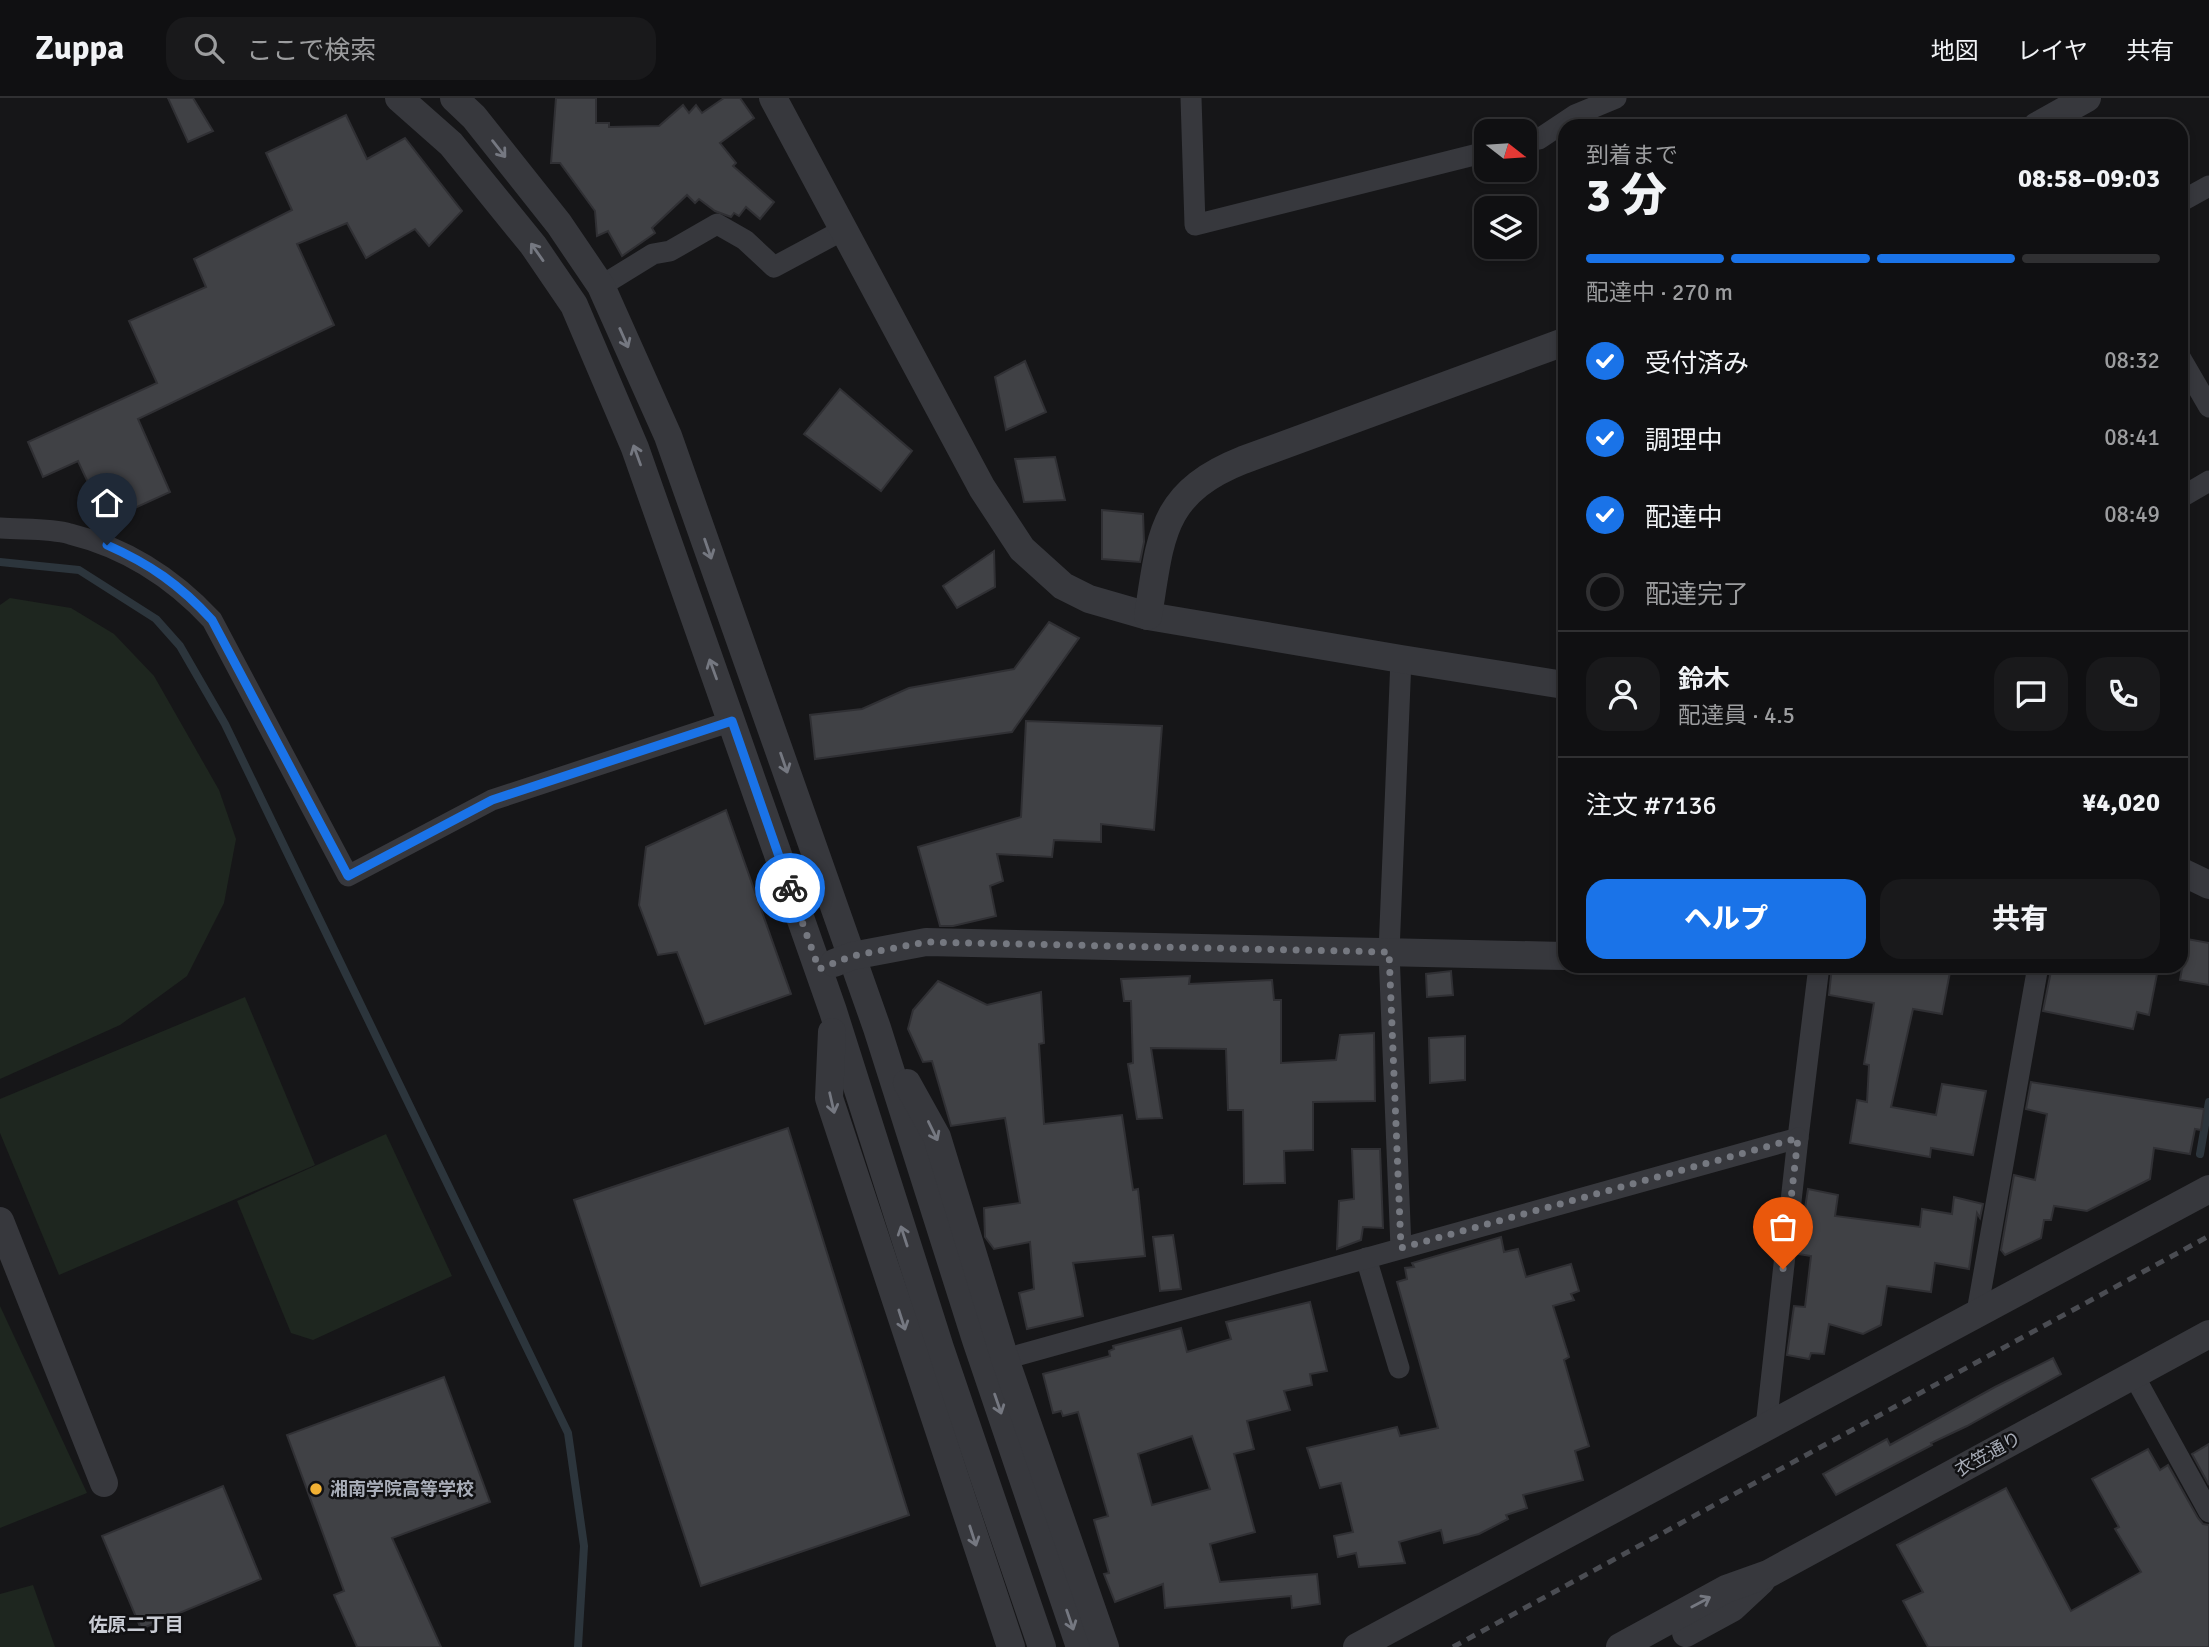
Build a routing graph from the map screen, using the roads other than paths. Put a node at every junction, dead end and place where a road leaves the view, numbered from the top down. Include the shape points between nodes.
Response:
1 (399, 98) edge
2 (454, 98) edge
3 (772, 98) edge
4 (1191, 98) edge
5 (1616, 98) edge
6 (2087, 98) edge
7 (1568, 119) edge
8 (2052, 119) edge
9 (1558, 126) edge
10 (1537, 139) edge
11 (1474, 155) edge
12 (2209, 186) edge
13 (2188, 198) edge
14 (843, 230) junction
15 (601, 286) junction
16 (1558, 344) edge
17 (2188, 370) edge
18 (2209, 407) edge
19 (2209, 481) edge
20 (2188, 493) edge
21 (0, 528) edge
22 (1148, 616) junction
23 (1401, 659) junction
24 (1558, 684) edge
25 (732, 721) junction
26 (2188, 875) edge
27 (2209, 885) edge
28 (1389, 952) junction
29 (852, 956) junction
30 (1558, 956) edge
31 (819, 969) junction
32 (1818, 973) edge
33 (2037, 973) edge
34 (833, 1011) junction
35 (877, 1028) junction
36 (1798, 1138) junction
37 (2209, 1189) edge
38 (0, 1221) edge
39 (1401, 1248) junction
40 (1366, 1258) junction
41 (1977, 1312) junction
42 (2209, 1334) edge
43 (1005, 1359) junction
44 (1399, 1368) dead end
45 (2133, 1374) junction
46 (1766, 1427) junction
47 (104, 1483) dead end
48 (2209, 1512) edge
49 (1768, 1574) junction
50 (1011, 1647) edge
51 (1042, 1647) edge
52 (1080, 1647) edge
53 (1105, 1647) edge
54 (1357, 1647) edge
55 (1620, 1647) edge
56 (1658, 1647) edge

25 -> 1 street via 635,448 574,305 533,245 451,144
2 -> 15 street via 559,224
3 - 14 street
4 - 11 street via 1195,225
5 - 7 street
6 - 8 street
9 - 10 street
12 - 13 street
14 - 15 street via 774,267 746,240 717,224 670,251 653,254
14 - 22 street via 982,488 1022,550 1063,586
15 -> 29 street via 668,436
16 - 22 street via 1218,470 1181,499 1170,517 1161,539
17 - 18 street
19 - 20 street
21 - 25 street via 68,533 107,545 138,559 188,594 212,620 348,876 492,800
22 - 23 street
23 - 24 street
23 - 28 street
25 - 31 street
26 - 27 street
28 - 29 street via 926,942
28 - 30 street
28 - 39 street
29 - 31 street
29 - 35 street
31 - 34 street
32 - 36 street
33 - 41 street
34 -> 50 street via 829,1098
51 -> 34 street via 940,1348
35 -> 43 street via 937,1137
35 -> 52 street
36 - 39 street
36 - 46 street
37 - 41 street
38 - 47 street
39 - 40 street
40 - 43 street
40 - 44 street
41 - 46 street
42 - 45 street, 衣笠通り
43 - 53 street
45 - 48 street
45 - 49 street, 衣笠通り
46 - 54 street
55 -> 49 street, 衣笠通り via 1726,1589
49 - 56 street, 衣笠通り via 1732,1608

